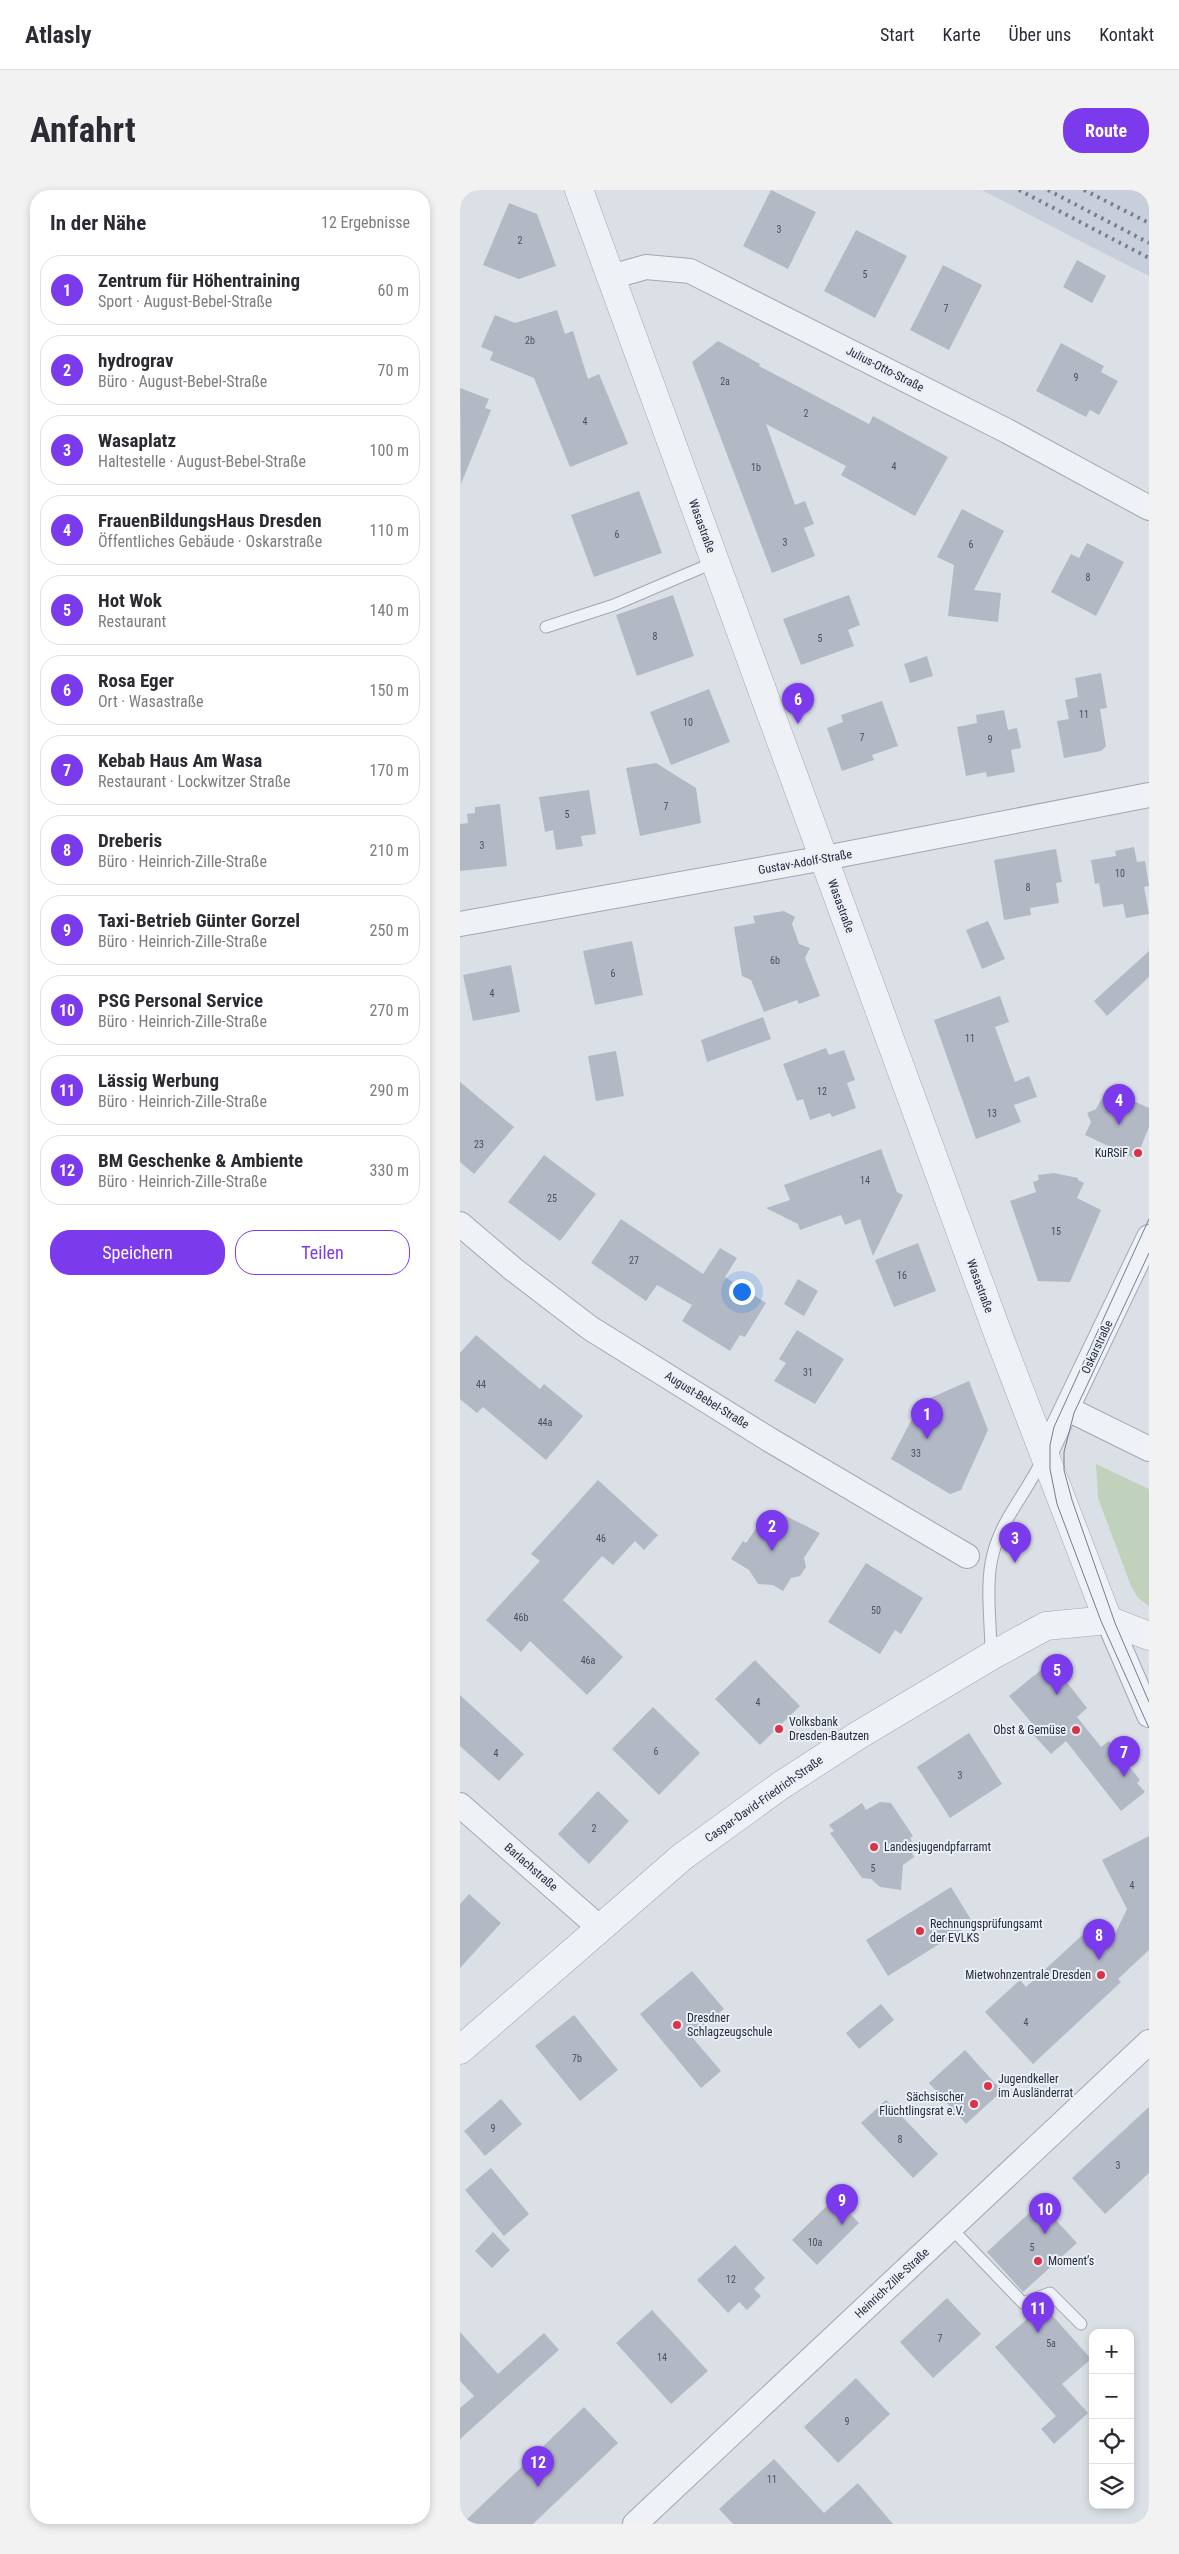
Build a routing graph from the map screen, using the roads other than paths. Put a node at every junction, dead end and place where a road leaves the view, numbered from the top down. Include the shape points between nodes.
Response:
1 (579, 190) edge
2 (612, 277) junction
3 (1149, 508) edge
4 (715, 562) junction
5 (546, 627) dead end
6 (1149, 796) edge
7 (824, 858) junction
8 (460, 924) edge
9 (460, 1224) edge
10 (1149, 1237) edge
11 (1068, 1409) junction
12 (1149, 1449) edge
13 (1044, 1456) junction
14 (979, 1562) junction
15 (1108, 1620) junction
16 (1149, 1636) edge
17 (991, 1656) junction
18 (1149, 1715) edge
19 (460, 1806) edge
20 (601, 1929) junction
21 (1149, 2042) edge
22 (460, 2050) edge
23 (951, 2228) junction
24 (1082, 2324) dead end
25 (635, 2524) edge

1 - 2 street, Wasastraße
2 - 3 street, Julius-Otto-Straße via 646,267 690,271 1007,431
2 - 4 street, Wasastraße
4 - 5 lane via 614,605
4 - 7 street, Wasastraße
6 - 7 street, Gustav-Adolf-Straße
7 - 8 street, Gustav-Adolf-Straße
7 - 13 street, Wasastraße
9 - 14 street, August-Bebel-Straße via 590,1328 770,1440
10 - 11 street, Oskarstraße
11 - 12 street
11 - 13 street, Oskarstraße
13 - 14 lane via 1008,1518 993,1553
13 - 15 street, Wasastraße
14 - 17 lane
15 - 16 street
15 - 17 street, Caspar-David-Friedrich-Straße via 1046,1626
15 - 18 street
17 - 20 street, Caspar-David-Friedrich-Straße via 780,1786 682,1857
19 - 20 street, Barlachstraße
20 - 22 street, Caspar-David-Friedrich-Straße
21 - 23 street, Heinrich-Zille-Straße
23 - 24 lane via 1023,2303 1050,2293
23 - 25 street, Heinrich-Zille-Straße

